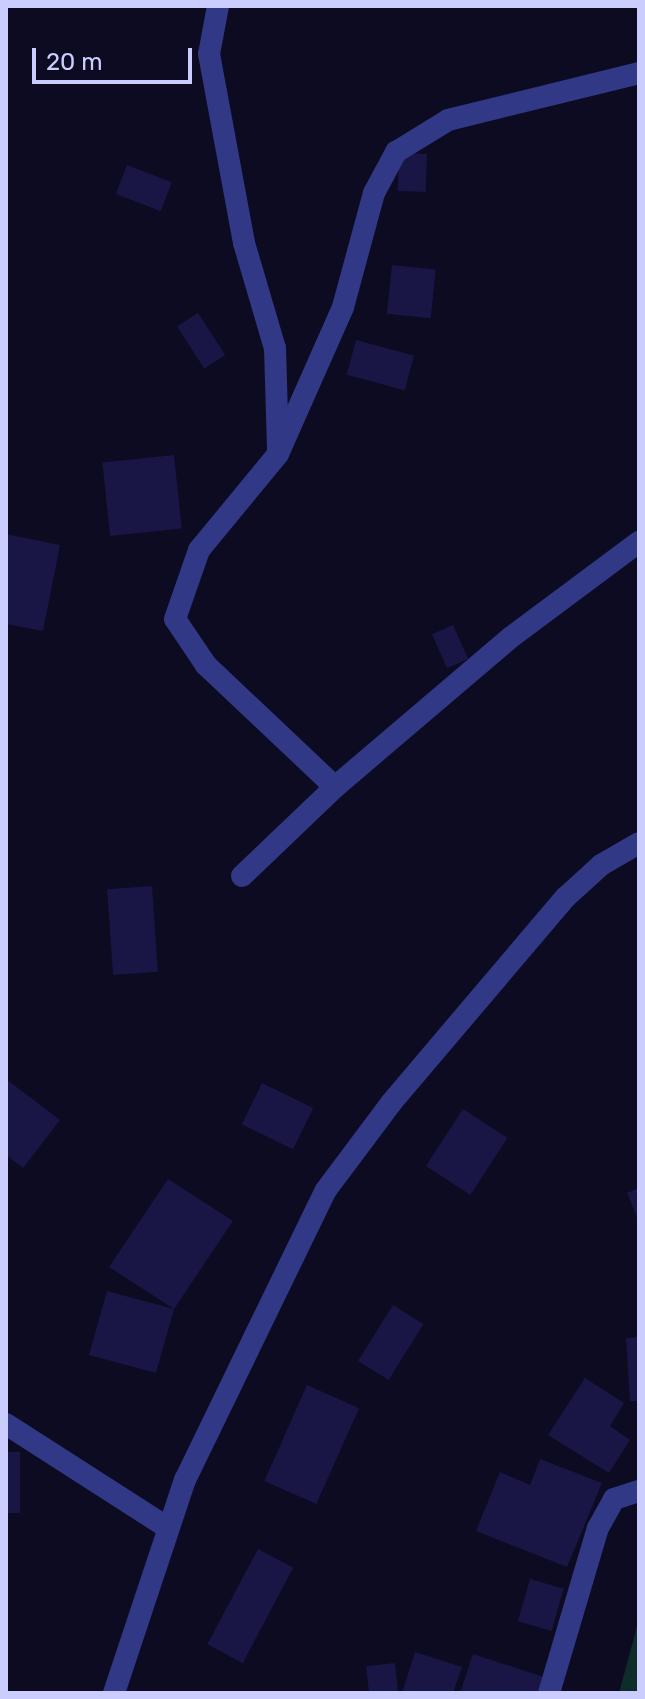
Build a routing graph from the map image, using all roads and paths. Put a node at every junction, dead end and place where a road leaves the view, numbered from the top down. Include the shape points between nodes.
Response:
1 (218, 6) edge
2 (639, 73) edge
3 (278, 454) junction
4 (639, 542) edge
5 (335, 787) junction
6 (639, 843) edge
7 (242, 876) dead end
8 (6, 1424) edge
9 (639, 1491) edge
10 (168, 1528) junction
11 (114, 1693) edge
12 (549, 1693) edge

1 - 3 street via 209,54 244,243 275,348
2 - 3 street via 448,120 396,152 374,193 343,307
3 - 5 street via 199,550 175,619 206,665
4 - 5 street via 510,638
5 - 7 street
6 - 10 street via 601,865 566,897 391,1103 326,1190 185,1480
8 - 10 street
9 - 12 street via 614,1499 598,1528
10 - 11 street

